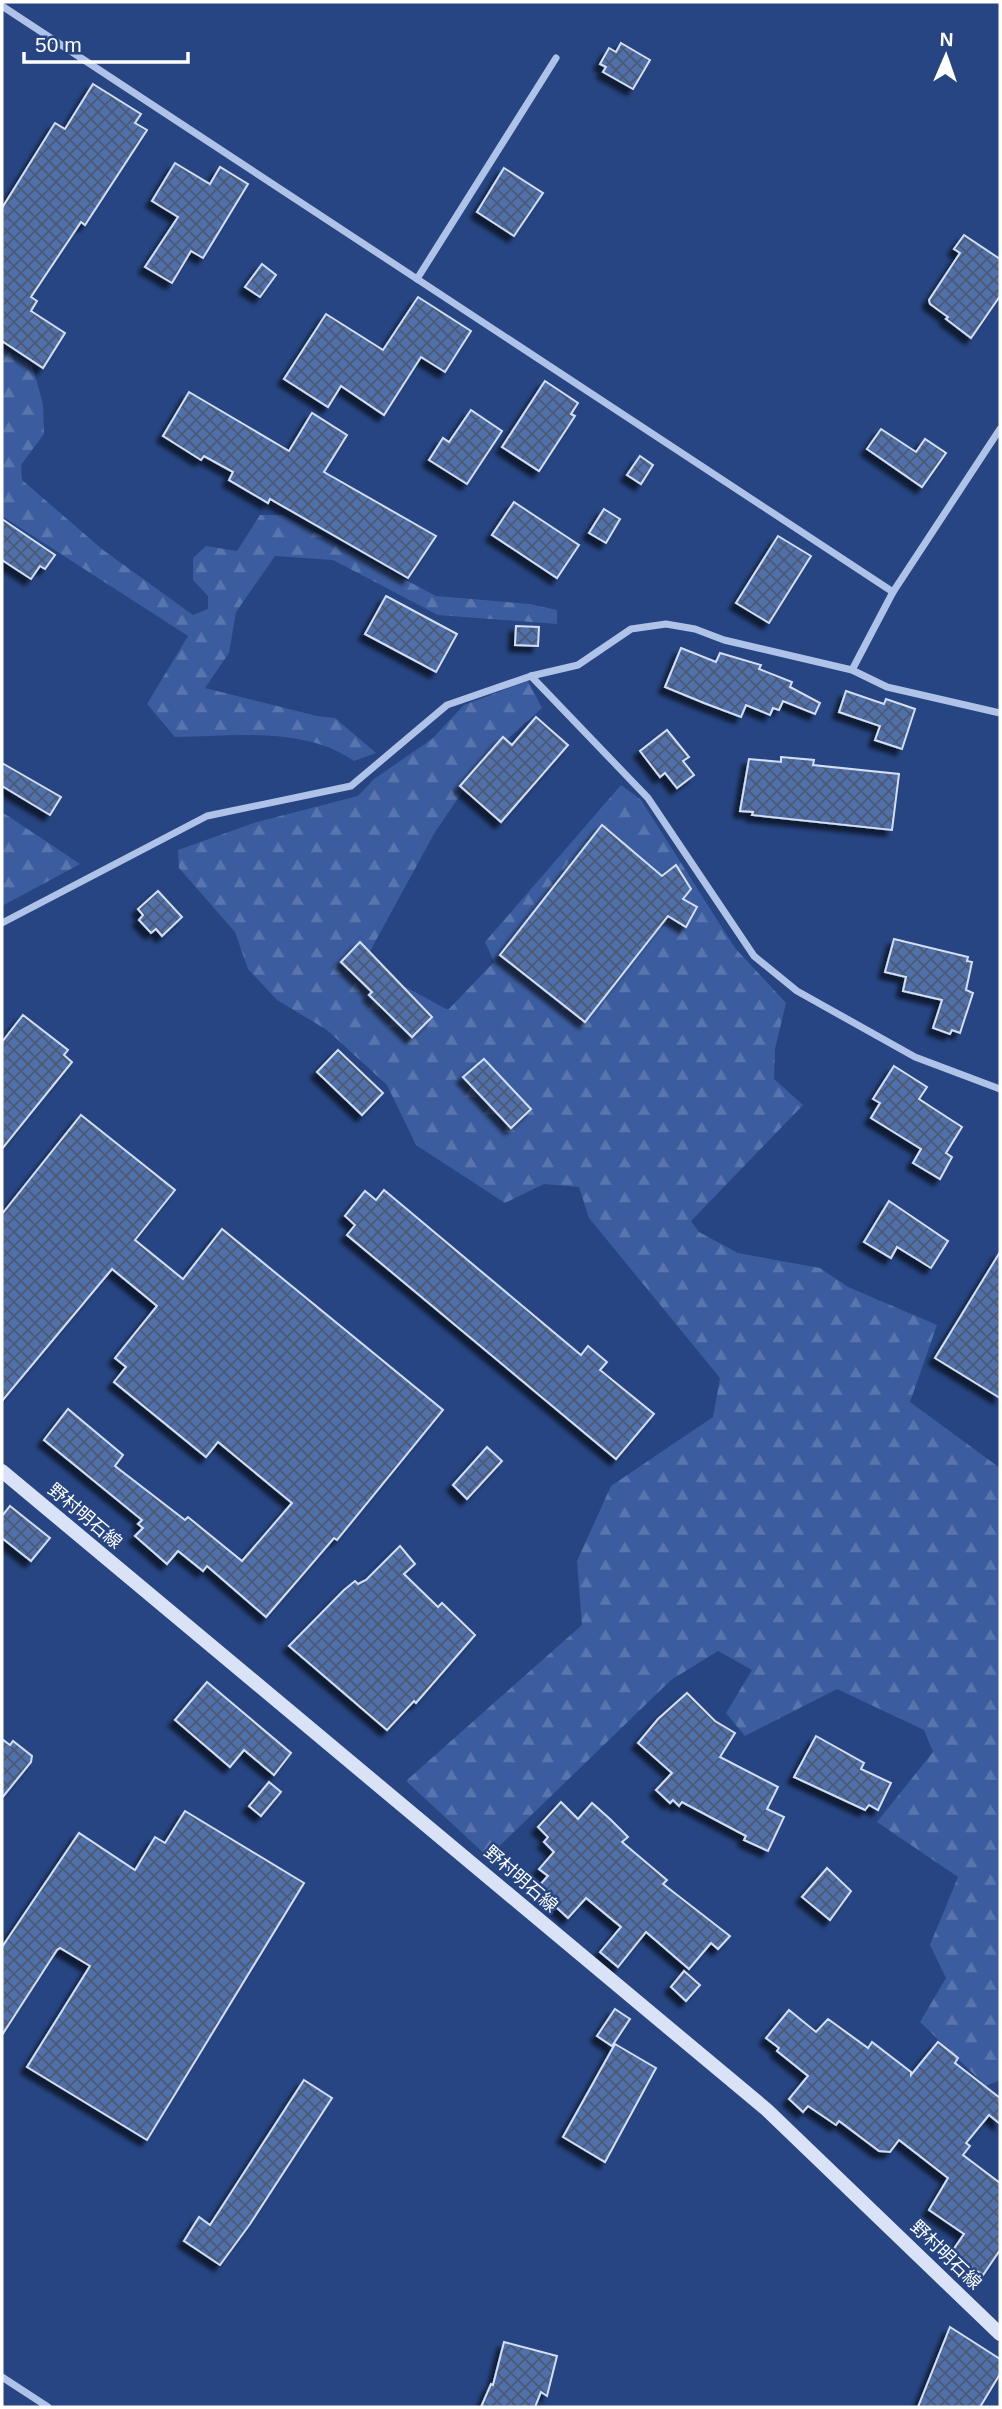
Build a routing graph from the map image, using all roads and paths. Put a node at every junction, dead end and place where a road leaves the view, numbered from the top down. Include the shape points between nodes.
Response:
1 (2, 6) edge
2 (556, 58) dead end
3 (417, 279) junction
4 (1000, 429) edge
5 (893, 592) junction
6 (852, 670) junction
7 (531, 676) junction
8 (1000, 713) edge
9 (2, 923) edge
10 (1000, 1089) edge
11 (2, 1471) edge
12 (1000, 2334) edge
13 (2, 2378) edge
14 (48, 2407) edge

1 - 3 street
2 - 3 street
3 - 5 street
4 - 5 street
5 - 6 street
6 - 7 street via 666,624 631,629 579,665
6 - 8 street via 887,687
7 - 9 street via 447,705 351,786 206,816
7 - 10 street via 648,798 754,956 797,991 915,1057
11 - 12 main road, 野村明石線 via 766,2110
13 - 14 street

